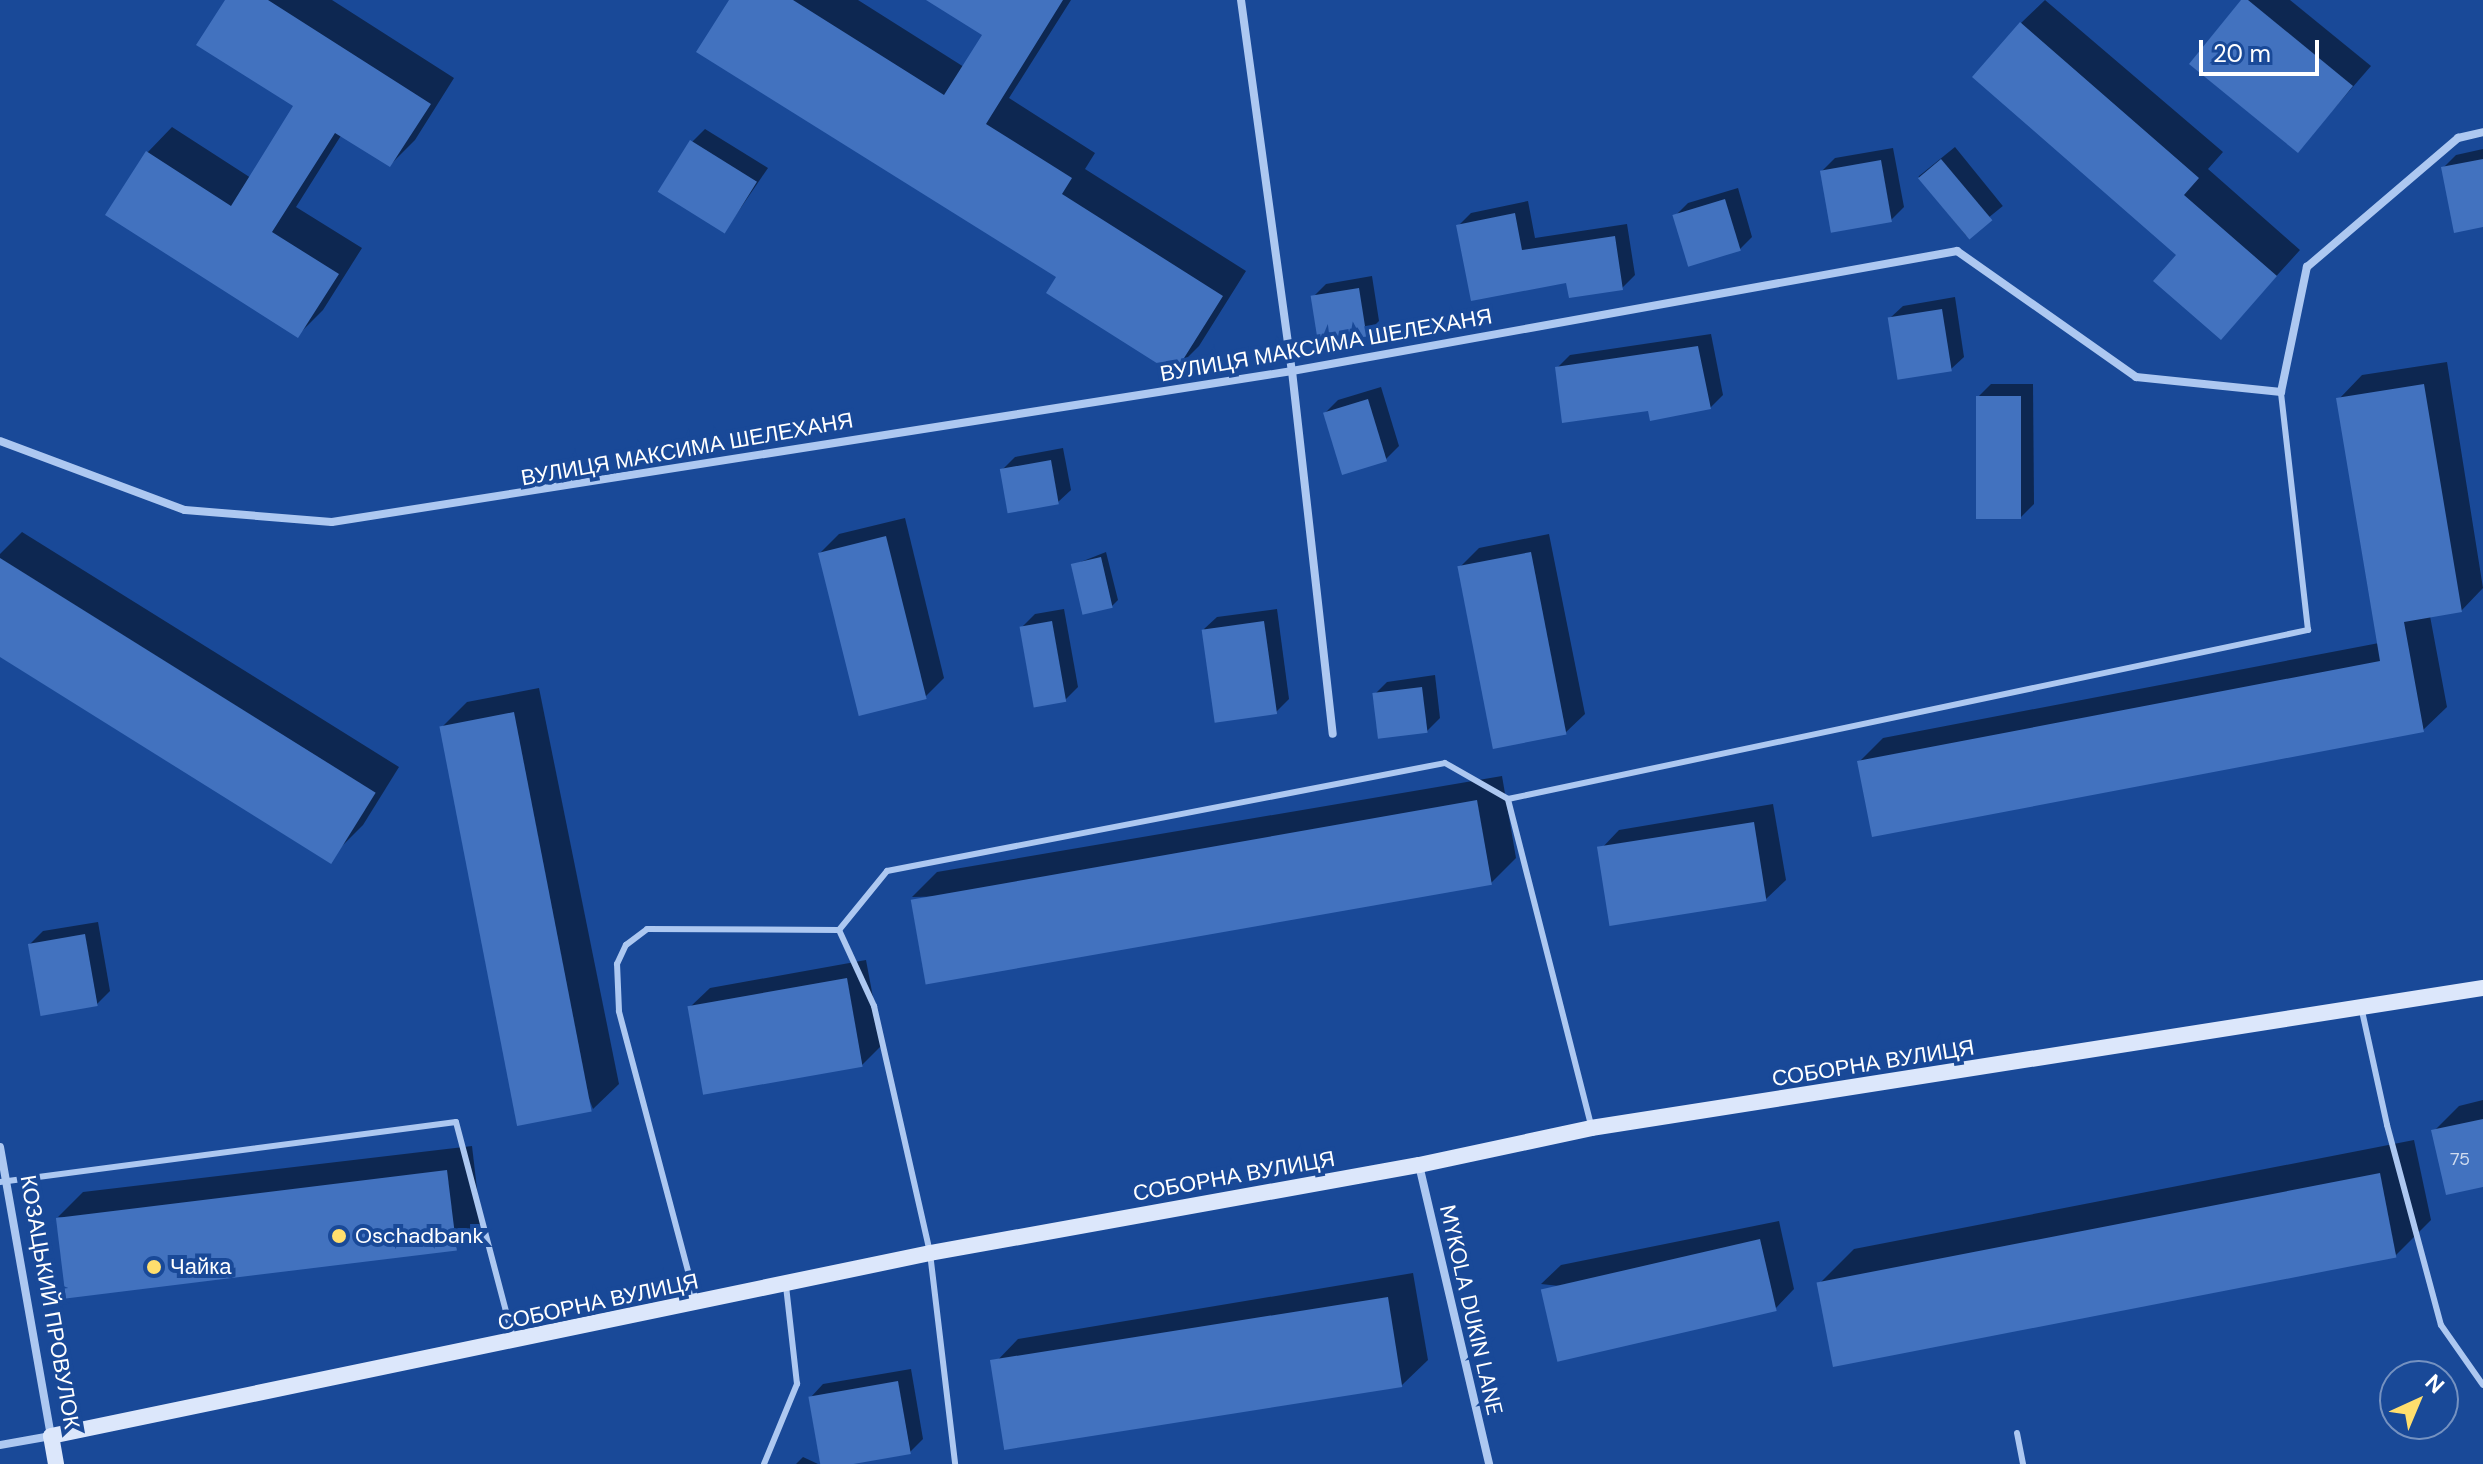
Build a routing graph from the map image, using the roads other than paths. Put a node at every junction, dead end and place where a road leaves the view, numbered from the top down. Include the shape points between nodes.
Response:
1 (1241, 0) edge
2 (2483, 132) edge
3 (1292, 371) junction
4 (2281, 392) junction
5 (0, 441) edge
6 (1333, 734) dead end
7 (1508, 799) junction
8 (839, 930) junction
9 (2483, 988) edge
10 (2362, 1011) junction
11 (1591, 1128) junction
12 (0, 1147) edge
13 (1419, 1165) junction
14 (3, 1182) edge
15 (930, 1253) junction
16 (786, 1286) junction
17 (697, 1304) junction
18 (514, 1341) junction
19 (2483, 1385) edge
20 (2017, 1433) dead end
21 (51, 1436) junction
22 (0, 1445) edge
23 (56, 1464) edge
24 (764, 1464) edge
25 (955, 1464) edge
26 (1489, 1464) edge
27 (2023, 1464) edge

1 - 3 street
2 - 4 street via 2458,138 2307,267
3 - 4 street, ВУЛИЦЯ МАКСИМА ШЕЛЕХАНЯ via 1957,251 2136,377
3 - 5 street, ВУЛИЦЯ МАКСИМА ШЕЛЕХАНЯ via 332,522 185,510
3 - 6 street
4 - 7 lane via 2308,630
7 - 8 lane via 1445,763 887,871
7 - 11 lane
8 - 15 lane via 874,1006
8 - 17 lane via 647,929 626,945 617,964 619,1011
9 - 10 street, СОБОРНА ВУЛИЦЯ
10 - 11 street, СОБОРНА ВУЛИЦЯ
10 - 19 lane via 2441,1325
11 - 13 street, СОБОРНА ВУЛИЦЯ
12 - 14 street, КОЗАЦЬКИЙ ПРОВУЛОК
13 - 15 street, СОБОРНА ВУЛИЦЯ
13 - 26 street, MYKOLA DUKIN LANE
14 - 18 lane via 456,1122
14 - 21 street, КОЗАЦЬКИЙ ПРОВУЛОК
15 - 16 street, СОБОРНА ВУЛИЦЯ
15 - 25 lane
16 - 17 street, СОБОРНА ВУЛИЦЯ
16 - 24 lane via 797,1384
17 - 18 street, СОБОРНА ВУЛИЦЯ
18 - 21 street, СОБОРНА ВУЛИЦЯ
20 - 27 lane
21 - 22 street, СОБОРНА ВУЛИЦЯ
21 - 23 street, КОЗАЦЬКИЙ ПРОВУЛОК

